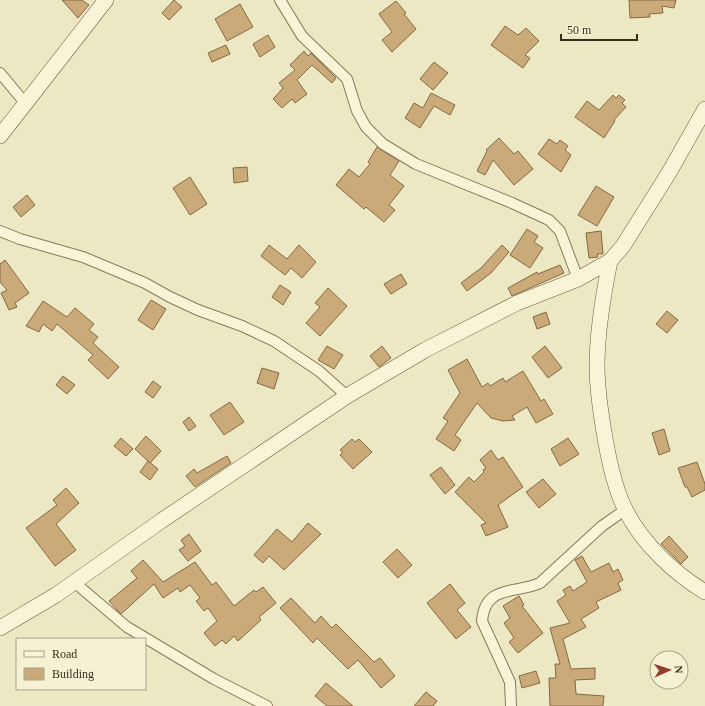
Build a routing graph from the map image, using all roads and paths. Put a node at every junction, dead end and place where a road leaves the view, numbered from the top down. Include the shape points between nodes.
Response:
1 (106, 0) edge
2 (280, 0) edge
3 (0, 73) edge
4 (25, 103) junction
5 (705, 110) edge
6 (0, 136) edge
7 (0, 231) edge
8 (610, 261) junction
9 (578, 279) junction
10 (347, 396) junction
11 (625, 510) junction
12 (74, 582) junction
13 (705, 592) edge
14 (0, 628) edge
15 (145, 638) edge
16 (146, 638) edge
17 (267, 706) edge
18 (511, 706) edge

1 - 4 street
2 - 9 street via 302,36 347,79 357,111 366,127 383,144 416,164 550,220 560,231
3 - 4 street
4 - 6 street
5 - 8 street via 624,246
7 - 10 street via 83,257 145,282 170,298 268,338 319,371
8 - 9 street
8 - 11 street via 601,306 597,366 600,407 609,462
9 - 10 street via 517,303 425,350
10 - 12 street
11 - 13 street via 650,545 688,582
11 - 18 street via 602,526 540,583 532,587 505,590 489,602 482,621 510,682
12 - 14 street
12 - 15 street via 127,627
16 - 17 street via 214,679

